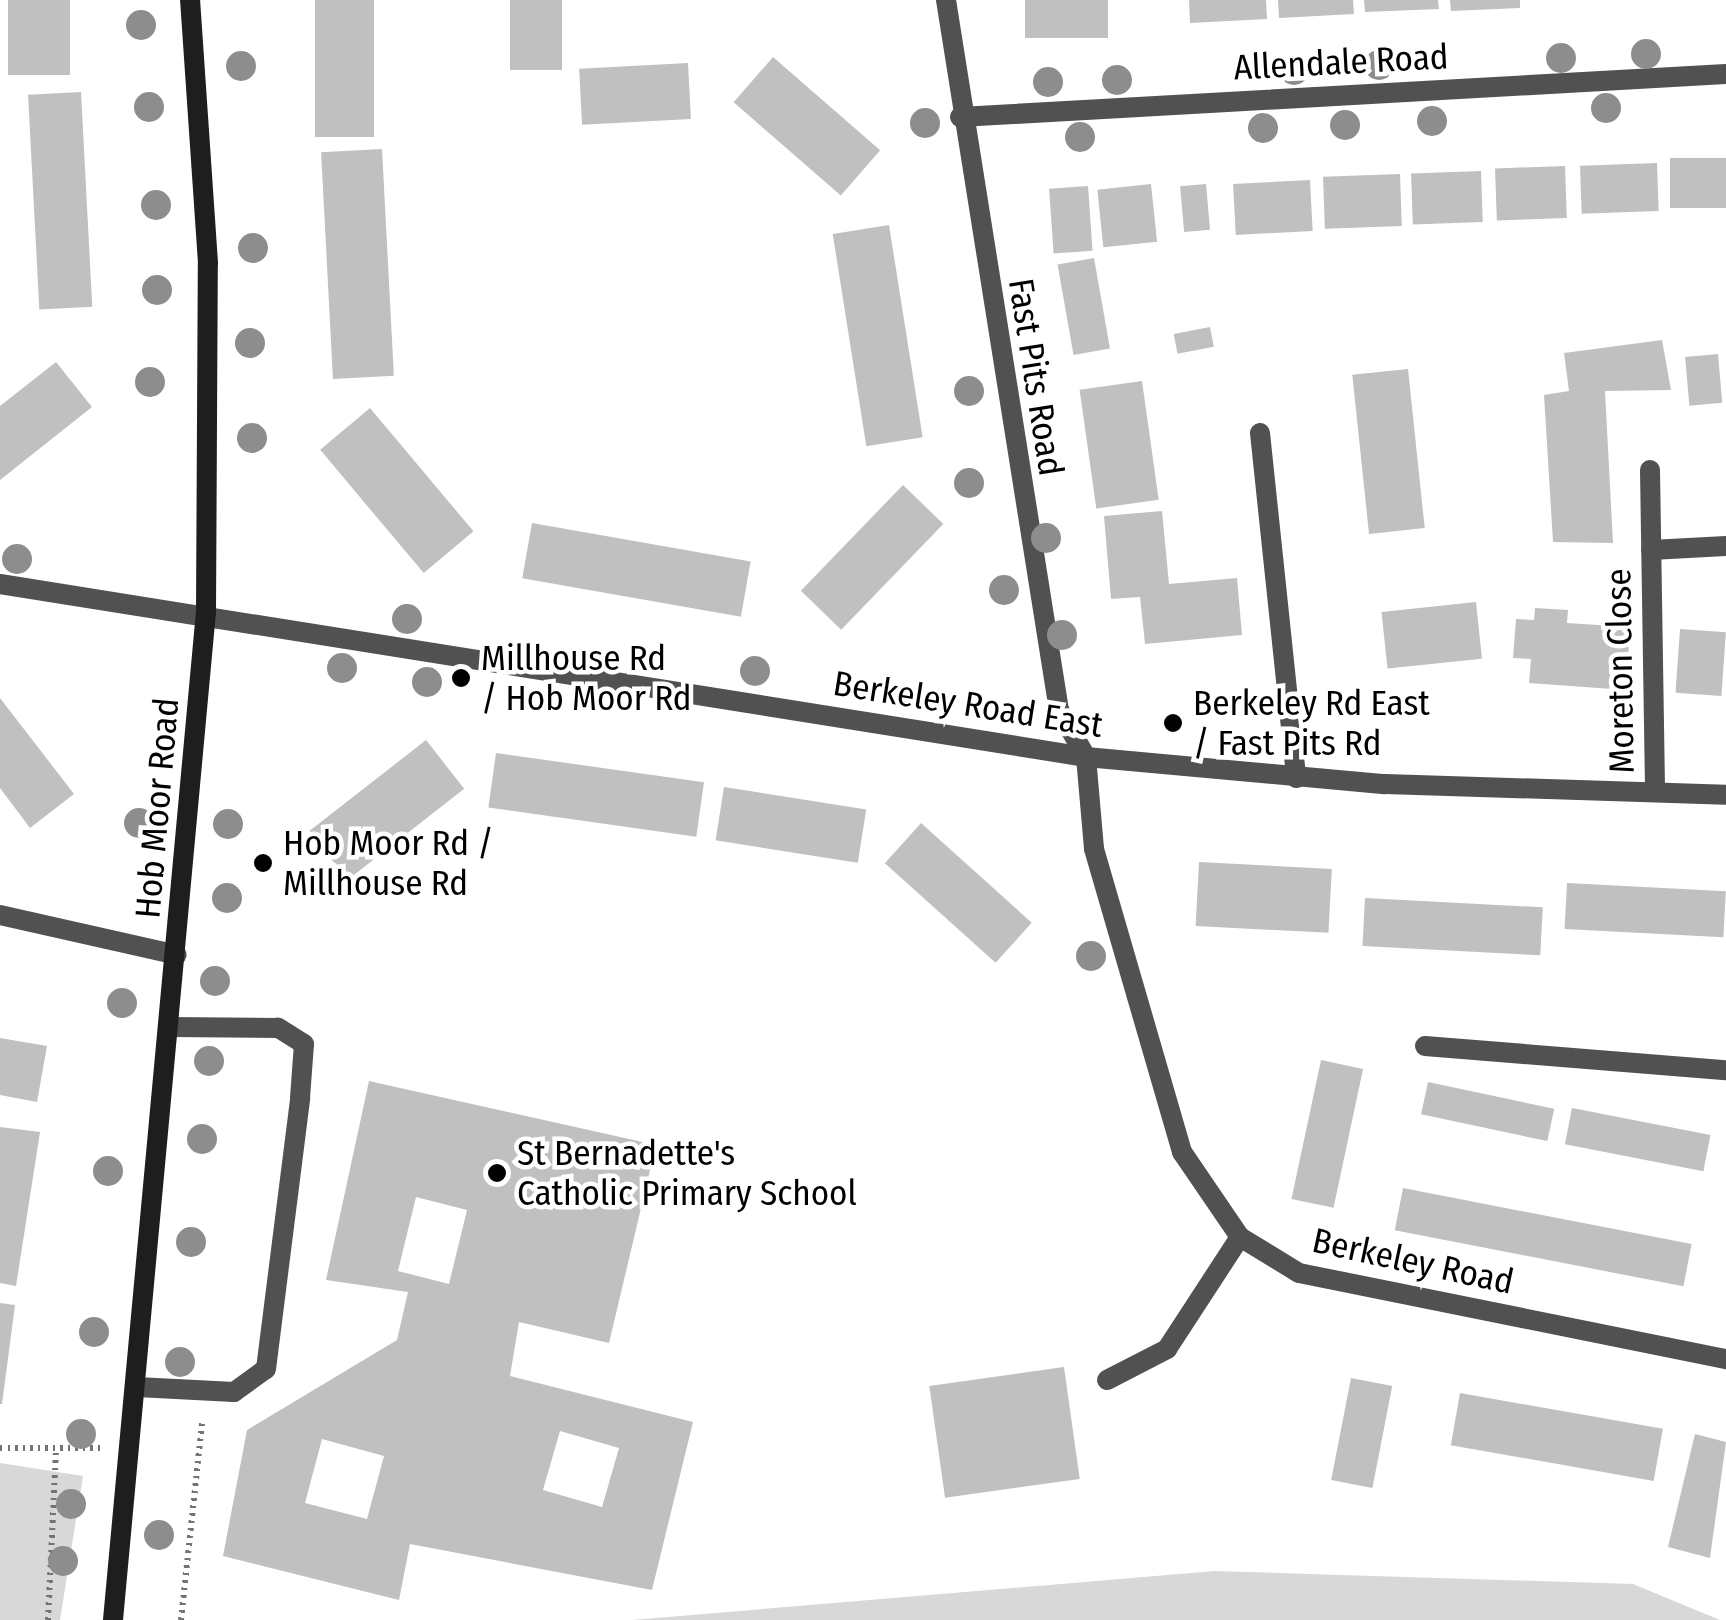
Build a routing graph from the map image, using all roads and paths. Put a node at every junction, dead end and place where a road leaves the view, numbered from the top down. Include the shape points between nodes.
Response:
1 (190, 0) edge
2 (946, 0) edge
3 (1726, 74) edge
4 (960, 117) junction
5 (1260, 433) dead end
6 (1650, 470) dead end
7 (1726, 546) edge
8 (1651, 550) junction
9 (0, 584) edge
10 (206, 612) junction
11 (1086, 758) junction
12 (1296, 778) junction
13 (1654, 791) junction
14 (1726, 795) edge
15 (0, 916) edge
16 (177, 955) junction
17 (170, 1027) junction
18 (1425, 1046) dead end
19 (1726, 1070) edge
20 (1240, 1237) junction
21 (1726, 1359) edge
22 (1107, 1380) dead end
23 (137, 1387) junction
24 (204, 1392) junction
25 (0, 1448) edge
26 (56, 1448) junction
27 (131, 1448) junction
28 (114, 1610) edge
29 (48, 1620) edge
30 (181, 1620) edge

1 - 10 street, Hob Moor Road via 208,263
2 - 4 street, Fast Pits Road
3 - 4 street, Allendale Road
4 - 11 street, Fast Pits Road via 1059,710
5 - 12 street
6 - 8 street, Moreton Close
7 - 8 street, Moreton Close
8 - 13 street, Moreton Close
9 - 10 street, Berkeley Road East
10 - 11 street, Berkeley Road East
10 - 16 street, Hob Moor Road
11 - 12 street, Berkeley Road East
11 - 20 street, Berkeley Road via 1094,848 1182,1152
12 - 13 street, Berkeley Road East
13 - 14 street, Berkeley Road East
15 - 16 street
16 - 17 street, Hob Moor Road
17 - 23 street, Hob Moor Road
17 - 24 street via 278,1028 304,1044 275,1340 251,1384
18 - 19 street
20 - 21 street, Berkeley Road via 1299,1273
20 - 22 street via 1167,1349
23 - 24 street
23 - 27 street, Hob Moor Road
24 - 30 path via 192,1561
25 - 26 path
26 - 27 path
26 - 29 path
27 - 28 street, Hob Moor Road

